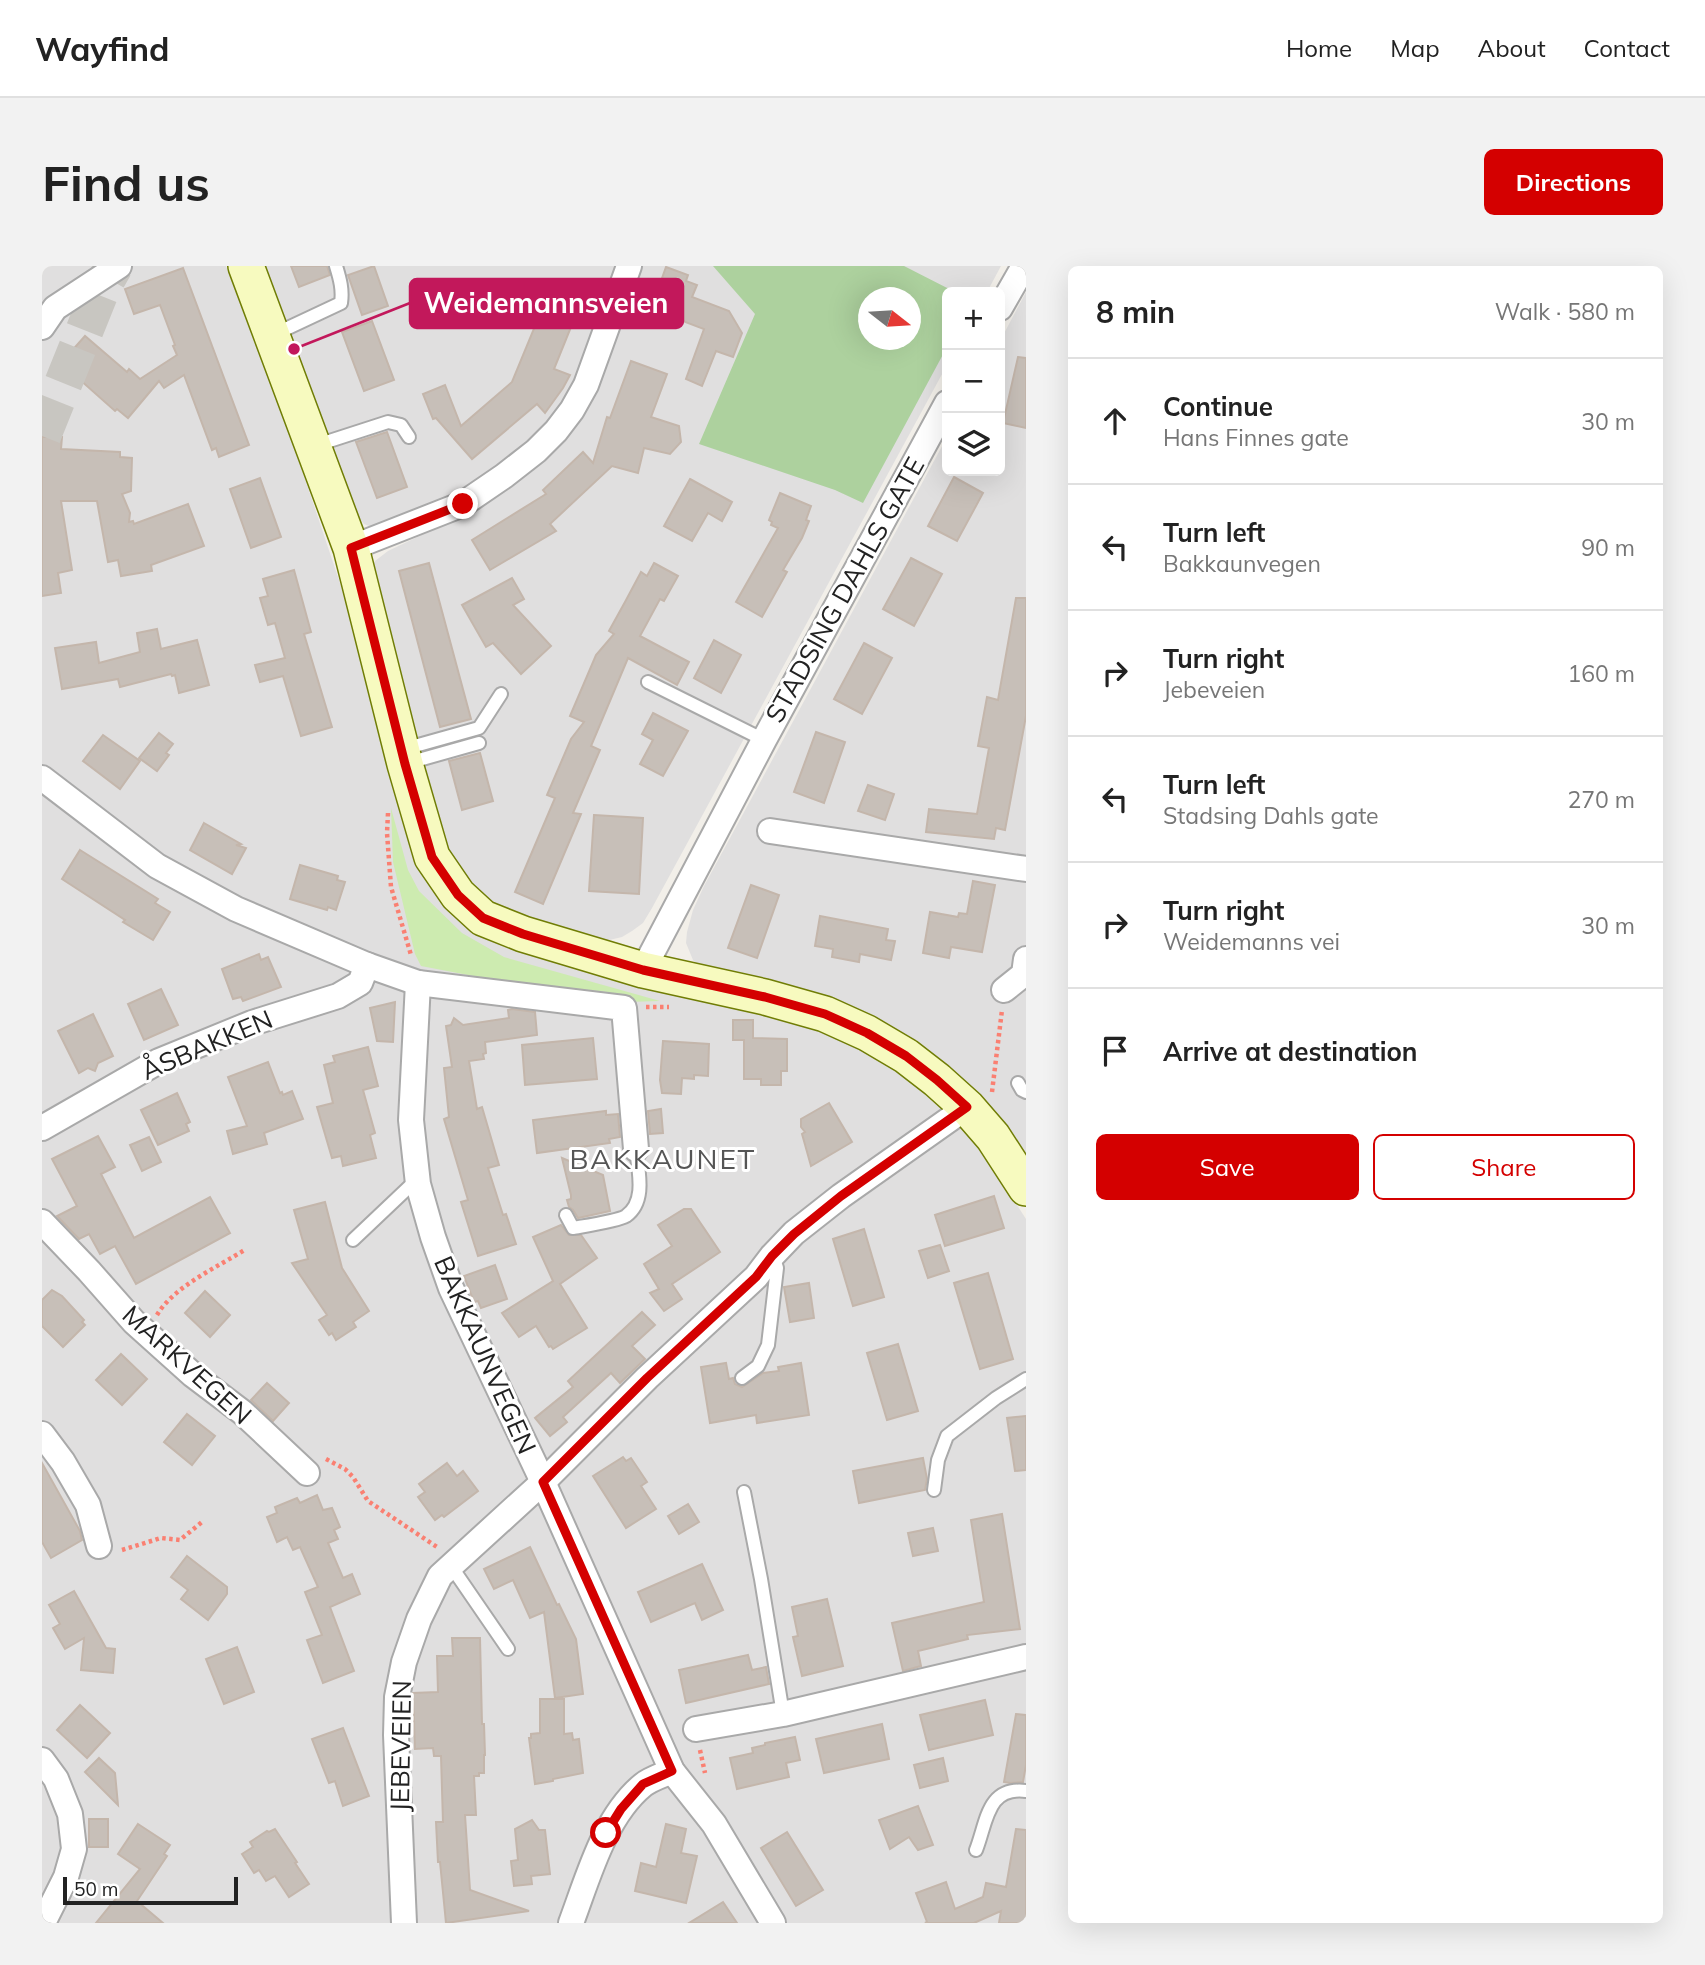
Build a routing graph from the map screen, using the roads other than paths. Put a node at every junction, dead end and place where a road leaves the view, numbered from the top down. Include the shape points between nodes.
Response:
1 (119, 266) edge
2 (246, 266) edge
3 (336, 266) edge
4 (629, 266) edge
5 (1024, 266) edge
6 (1005, 299) edge
7 (46, 310) edge
8 (272, 335) junction
9 (942, 412) edge
10 (409, 437) dead end
11 (313, 446) junction
12 (351, 548) junction
13 (648, 682) dead end
14 (501, 694) dead end
15 (764, 740) junction
16 (479, 743) dead end
17 (403, 757) junction
18 (42, 778) edge
19 (771, 831) dead end
20 (1026, 869) edge
21 (1026, 959) edge
22 (367, 965) junction
23 (643, 970) junction
24 (418, 983) junction
25 (1004, 990) road end
26 (979, 1102) junction
27 (42, 1128) edge
28 (636, 1149) joint
29 (418, 1184) junction
30 (1026, 1188) edge
31 (566, 1215) dead end
32 (42, 1223) edge
33 (353, 1240) dead end
34 (772, 1256) junction
35 (742, 1378) dead end
36 (1026, 1379) edge
37 (42, 1434) edge
38 (299, 1466) road end
39 (543, 1482) junction
40 (933, 1490) dead end
41 (744, 1492) dead end
42 (99, 1546) road end
43 (451, 1566) junction
44 (508, 1649) dead end
45 (1026, 1657) edge
46 (783, 1714) junction
47 (696, 1729) dead end
48 (42, 1760) edge
49 (672, 1771) junction
50 (1026, 1791) edge
51 (976, 1850) dead end
52 (43, 1923) edge
53 (404, 1923) edge
54 (571, 1923) edge
55 (773, 1923) edge

1 - 7 street
2 - 8 main road
3 - 8 lane via 341,303
4 - 12 street via 586,385 556,431 463,504
5 - 6 street
8 - 11 main road
9 - 15 street, STADSING DAHLS GATE
10 - 11 lane via 401,425 388,422
11 - 12 main road
12 - 17 main road
13 - 15 lane, STADSING DAHLS GATE
14 - 17 lane via 479,728
15 - 23 street, STADSING DAHLS GATE
16 - 17 lane
17 - 23 main road via 432,857 458,895 483,918
18 - 22 street via 157,866 236,909
19 - 20 street
21 - 25 street via 1024,974
22 - 24 street
22 - 27 street, ÅSBAKKEN via 360,983 338,996 252,1023 159,1061
23 - 26 main road via 825,1014 867,1033
24 - 28 street via 624,1008
24 - 29 street, BAKKAUNVEGEN via 411,1120
26 - 30 main road via 993,1137
26 - 34 street, JEBEVEIEN via 841,1196
28 - 31 lane via 640,1188 637,1203 625,1217 573,1228
29 - 33 lane via 410,1186
29 - 39 street, BAKKAUNVEGEN via 451,1288
32 - 38 street, MARKVEGEN via 134,1322
34 - 35 lane via 777,1268 768,1345 758,1366
34 - 39 street, JEBEVEIEN via 756,1277
36 - 40 lane via 947,1436
37 - 42 street via 88,1505
39 - 43 street, JEBEVEIEN
39 - 49 street, BAKKAUNVEGEN
41 - 46 lane
43 - 44 lane
43 - 53 street, JEBEVEIEN via 440,1576 419,1619 397,1697
45 - 46 street
46 - 47 street
48 - 52 street via 56,1779 70,1814 74,1849
49 - 54 street via 643,1784 621,1809 606,1833
49 - 55 street, BAKKAUNVEGEN via 714,1824
50 - 51 lane via 1004,1793 993,1802

